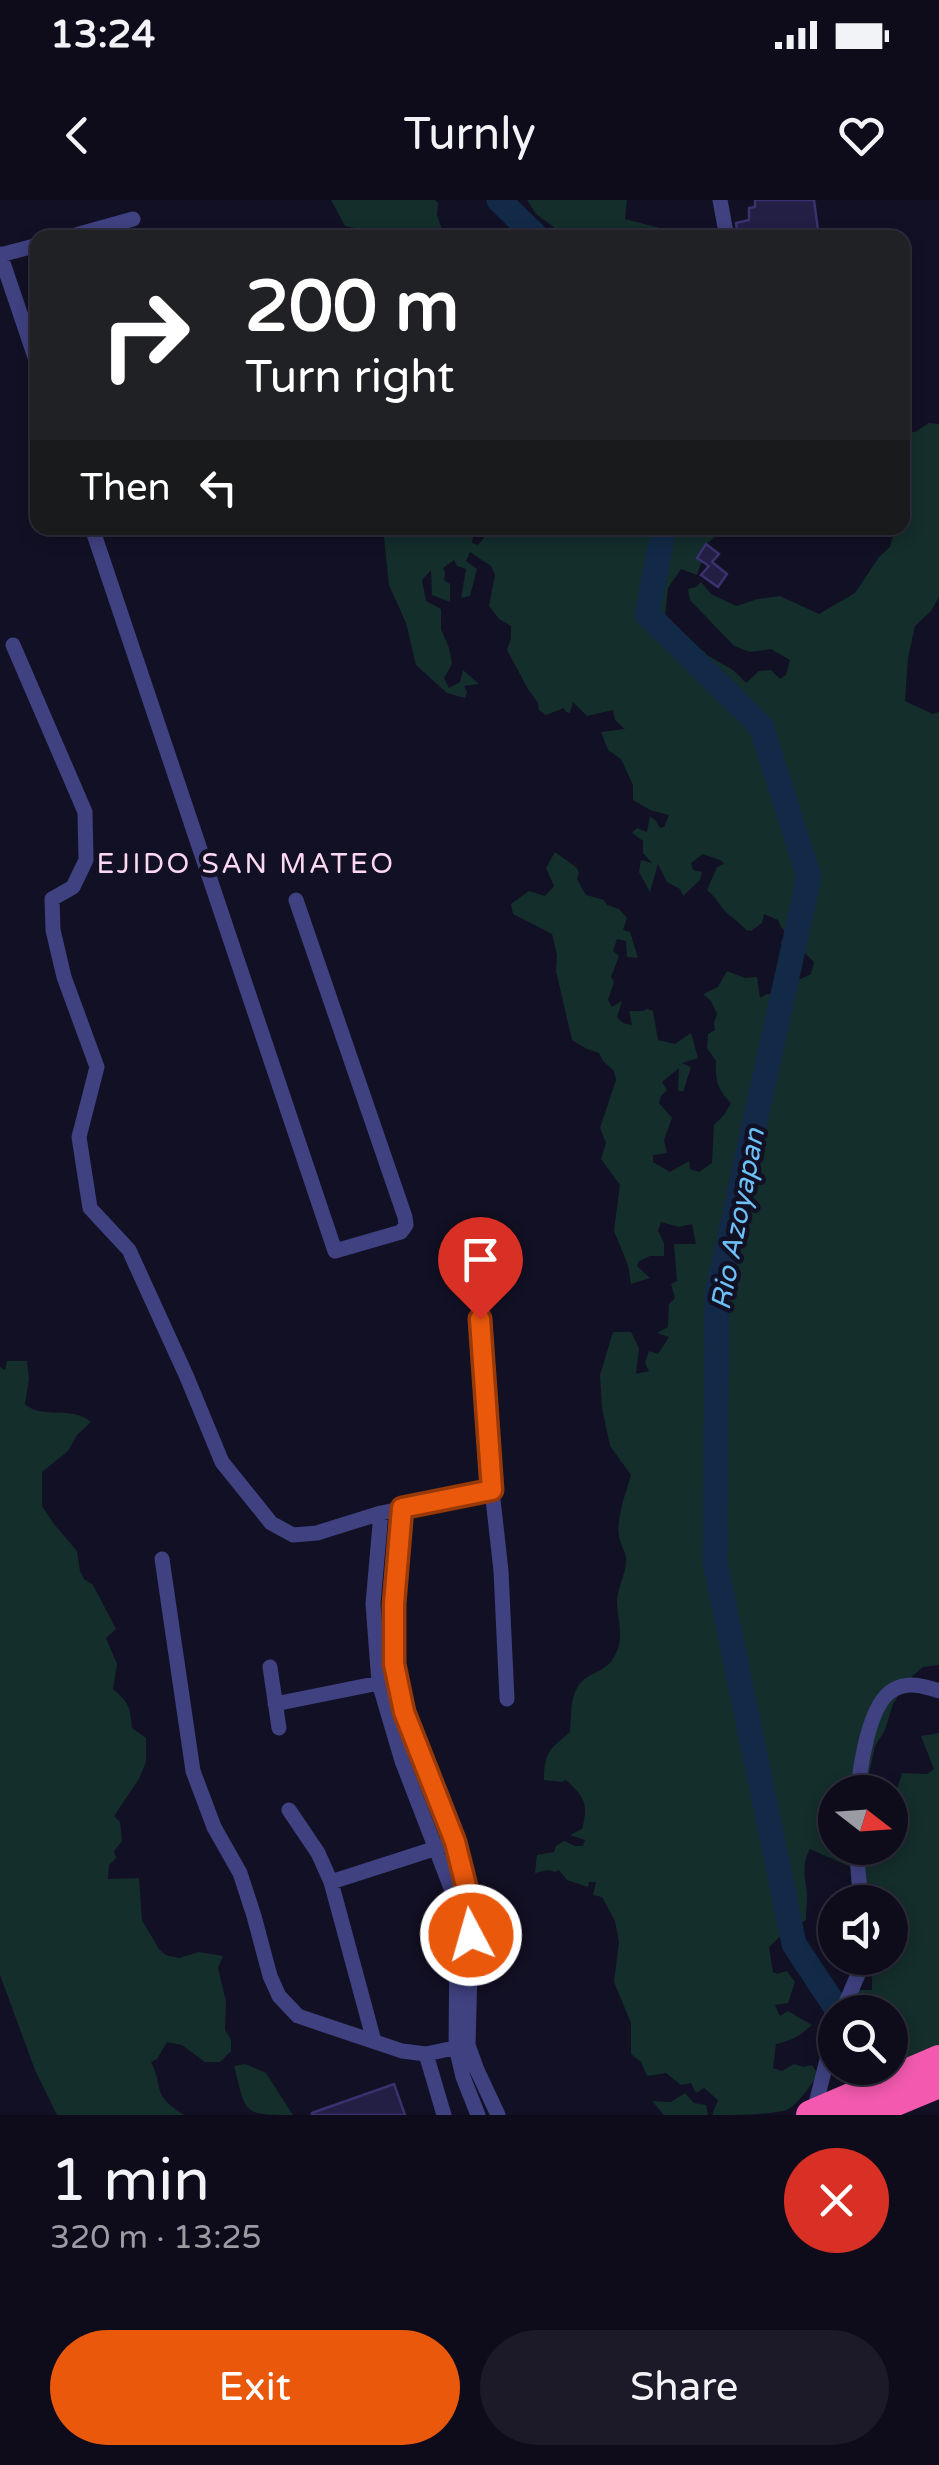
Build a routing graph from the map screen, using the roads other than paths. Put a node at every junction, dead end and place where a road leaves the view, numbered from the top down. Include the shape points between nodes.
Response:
1 (720, 200) edge
2 (134, 219) dead end
3 (94, 230) edge
4 (726, 230) edge
5 (30, 247) edge
6 (0, 255) edge
7 (30, 343) edge
8 (94, 535) edge
9 (13, 644) dead end
10 (296, 900) dead end
11 (478, 1285) dead end
12 (492, 1490) junction
13 (402, 1508) junction
14 (381, 1513) junction
15 (162, 1559) dead end
16 (270, 1666) dead end
17 (398, 1680) junction
18 (379, 1684) junction
19 (933, 1689) edge
20 (507, 1699) dead end
21 (275, 1704) junction
22 (278, 1728) dead end
23 (860, 1775) edge
24 (289, 1810) dead end
25 (455, 1842) junction
26 (437, 1849) junction
27 (331, 1882) junction
28 (374, 2041) junction
29 (462, 2046) junction
30 (426, 2054) junction
31 (939, 2060) edge
32 (939, 2083) edge
33 (820, 2085) edge
34 (444, 2115) edge
35 (478, 2115) edge
36 (498, 2115) edge
37 (812, 2115) edge
38 (862, 2115) edge

1 - 4 street
2 - 3 street
5 - 6 street
6 - 7 street
8 - 10 street via 335,1251 401,1232 406,1217
9 - 14 street via 86,812 86,860 73,887 52,899 52,930 97,1067 80,1137 90,1208 129,1250 222,1462 271,1523 293,1535 317,1533
11 - 12 street
12 - 13 street
12 - 20 street
13 - 14 street
13 - 17 street via 394,1604
14 - 18 street via 373,1604
15 - 28 street via 193,1771 240,1873 274,1987 298,2016
16 - 21 street
17 - 18 street
17 - 25 street
18 - 21 street
18 - 26 street
19 - 23 street via 910,1684 890,1690 873,1716
21 - 22 street
24 - 27 street
25 - 26 street
25 - 29 street via 471,1935
26 - 27 street
26 - 29 street via 451,1888
27 - 28 street
28 - 30 street
29 - 30 street
29 - 35 street via 463,2077
29 - 36 street
30 - 34 street
31 - 37 highway, bridge
32 - 38 highway
33 - 37 street

